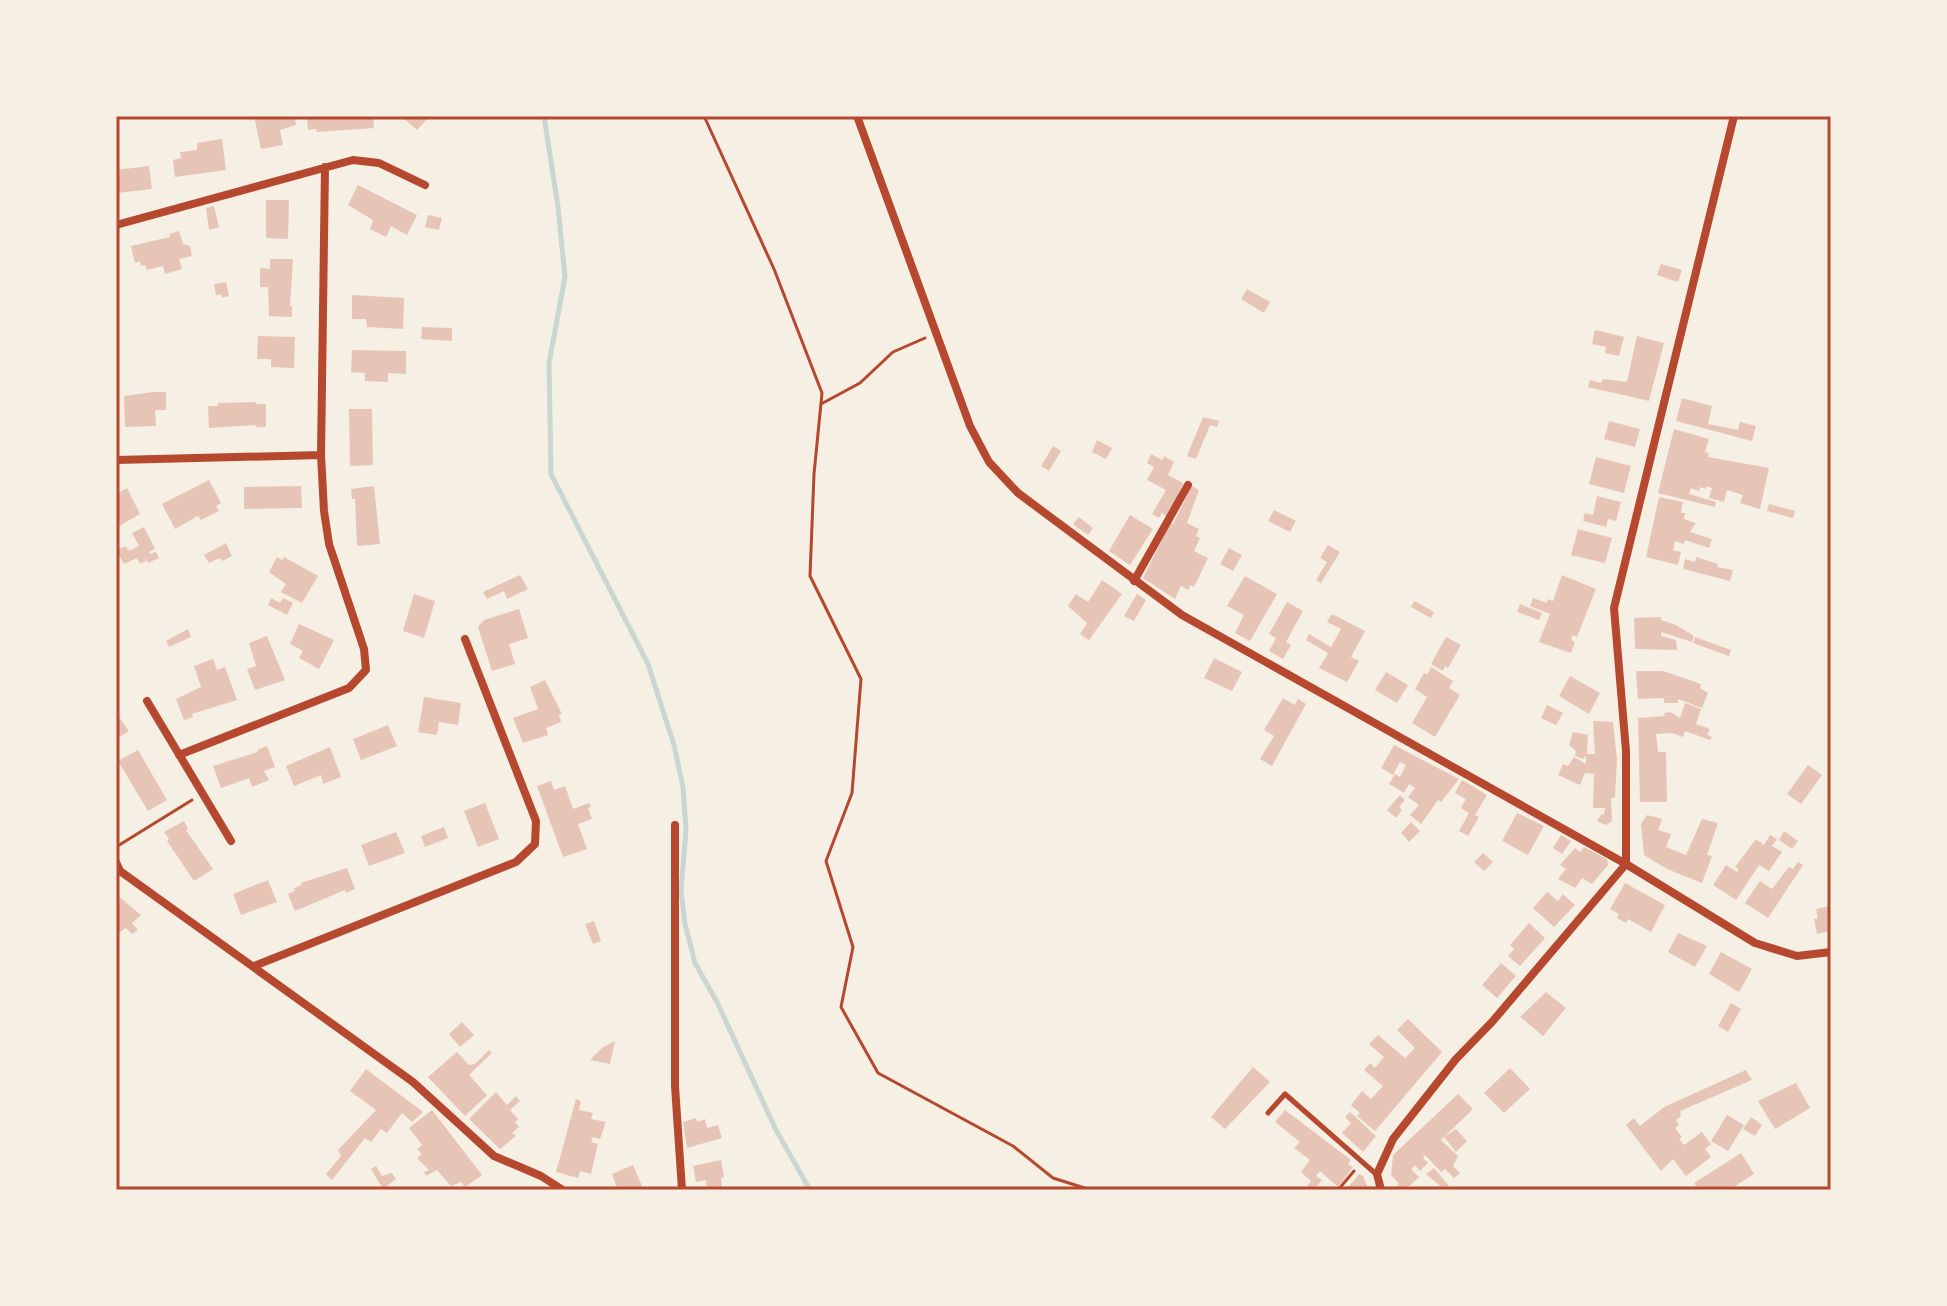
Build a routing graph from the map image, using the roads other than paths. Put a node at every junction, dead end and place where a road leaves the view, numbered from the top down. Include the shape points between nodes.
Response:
1 (857, 116) edge
2 (1734, 116) edge
3 (325, 167) junction
4 (425, 185) dead end
5 (116, 225) edge
6 (321, 455) junction
7 (116, 460) edge
8 (1188, 485) dead end
9 (1134, 581) junction
10 (465, 639) dead end
11 (147, 701) dead end
12 (179, 755) junction
13 (675, 825) dead end
14 (231, 841) dead end
15 (1626, 864) junction
16 (117, 869) edge
17 (1831, 952) edge
18 (254, 966) junction
19 (1268, 1113) dead end
20 (1377, 1174) junction
21 (563, 1190) edge
22 (682, 1190) edge
23 (1381, 1190) edge

1 - 9 street via 970,426 989,462 1018,493
2 - 15 street via 1614,608 1626,751
3 - 4 street via 353,160 379,163
3 - 5 street
3 - 6 street
6 - 7 street
6 - 12 street via 329,544 366,670 349,688
8 - 9 street
9 - 15 street via 1182,615
10 - 18 street via 536,821 535,844 516,862
11 - 12 street
12 - 14 street
13 - 22 street via 675,1086
15 - 17 street via 1755,943 1797,956
15 - 20 street via 1456,1059 1393,1139
16 - 18 street
18 - 21 street via 413,1082 494,1156
19 - 20 lane via 1285,1094
20 - 23 street

